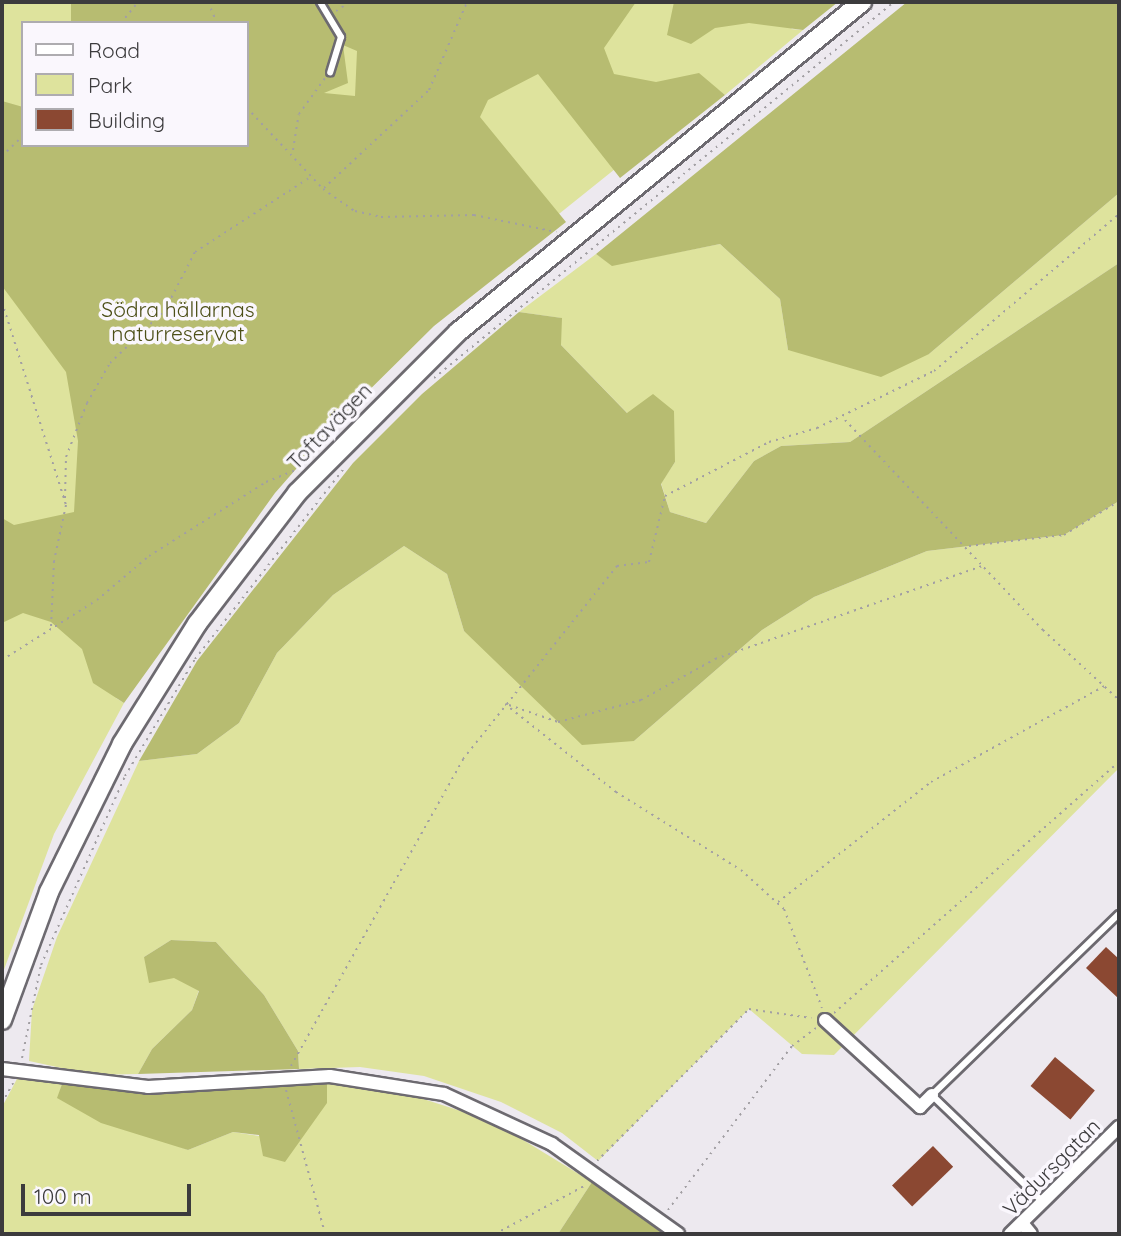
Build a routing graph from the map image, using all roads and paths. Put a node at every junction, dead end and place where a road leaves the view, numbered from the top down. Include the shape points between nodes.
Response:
1 (11, 2) edge
2 (138, 2) edge
3 (208, 2) edge
4 (320, 2) edge
5 (350, 2) edge
6 (467, 2) edge
7 (862, 2) edge
8 (894, 2) edge
9 (2, 7) edge
10 (330, 15) junction
11 (123, 21) edge
12 (216, 21) edge
13 (330, 72) joint
14 (248, 109) edge
15 (21, 138) edge
16 (293, 151) junction
17 (2, 156) edge
18 (312, 176) junction
19 (323, 189) junction
20 (1119, 214) edge
21 (568, 240) junction
22 (2, 302) edge
23 (425, 386) dead end
24 (845, 420) dead end
25 (351, 459) dead end
26 (308, 465) dead end
27 (65, 498) junction
28 (1119, 501) edge
29 (968, 546) junction
30 (985, 565) junction
31 (51, 628) junction
32 (2, 660) edge
33 (1104, 686) junction
34 (1119, 700) edge
35 (505, 703) junction
36 (1119, 762) edge
37 (778, 903) junction
38 (1119, 914) edge
39 (2, 1020) edge
40 (825, 1020) junction
41 (2, 1069) edge
42 (19, 1069) junction
43 (284, 1079) junction
44 (932, 1095) junction
45 (2, 1103) edge
46 (1119, 1127) edge
47 (590, 1176) junction
48 (1043, 1202) junction
49 (659, 1221) junction
50 (1022, 1223) junction
51 (325, 1234) edge
52 (495, 1234) edge
53 (678, 1234) edge
54 (1010, 1234) edge
55 (1031, 1234) edge

1 - 9 path
2 - 11 path
3 - 12 path
4 - 10 lane
5 - 10 path
6 - 19 path via 429,90
7 - 21 main road, Toftavägen
8 - 23 path
10 - 13 lane via 341,37
13 - 16 path via 299,114
14 - 16 path
15 - 17 path
16 - 18 path
18 - 19 path
18 - 27 path via 195,252 165,310 110,363 87,403 66,457
19 - 21 path via 369,215 524,220
20 - 35 path via 934,371 817,428 769,442 665,496 649,562 617,565
21 - 39 main road, Toftavägen via 402,382 331,454 238,567 159,682 97,791 49,892
22 - 27 path
24 - 29 path
25 - 42 path via 202,648 125,776 41,965
26 - 31 path via 266,482 149,556 96,600
27 - 31 path
28 - 29 path via 1064,535
29 - 30 path
30 - 33 path
30 - 35 path via 715,659 641,700 558,722
31 - 32 path
33 - 34 path
33 - 37 path via 931,782
35 - 37 path via 616,792 741,870
35 - 43 path via 415,836
36 - 40 path
37 - 40 path
38 - 44 lane
40 - 44 street via 920,1107
40 - 47 path via 749,1009
40 - 49 path via 792,1046
41 - 42 street
42 - 43 street via 148,1087
42 - 45 path
43 - 47 street via 387,1081 444,1094 530,1133
43 - 51 path via 300,1161
44 - 48 lane
46 - 48 street, Vädursgatan
47 - 49 street
47 - 52 path
48 - 50 street, Vädursgatan
49 - 53 street
50 - 54 street, Vädursgatan
50 - 55 street

